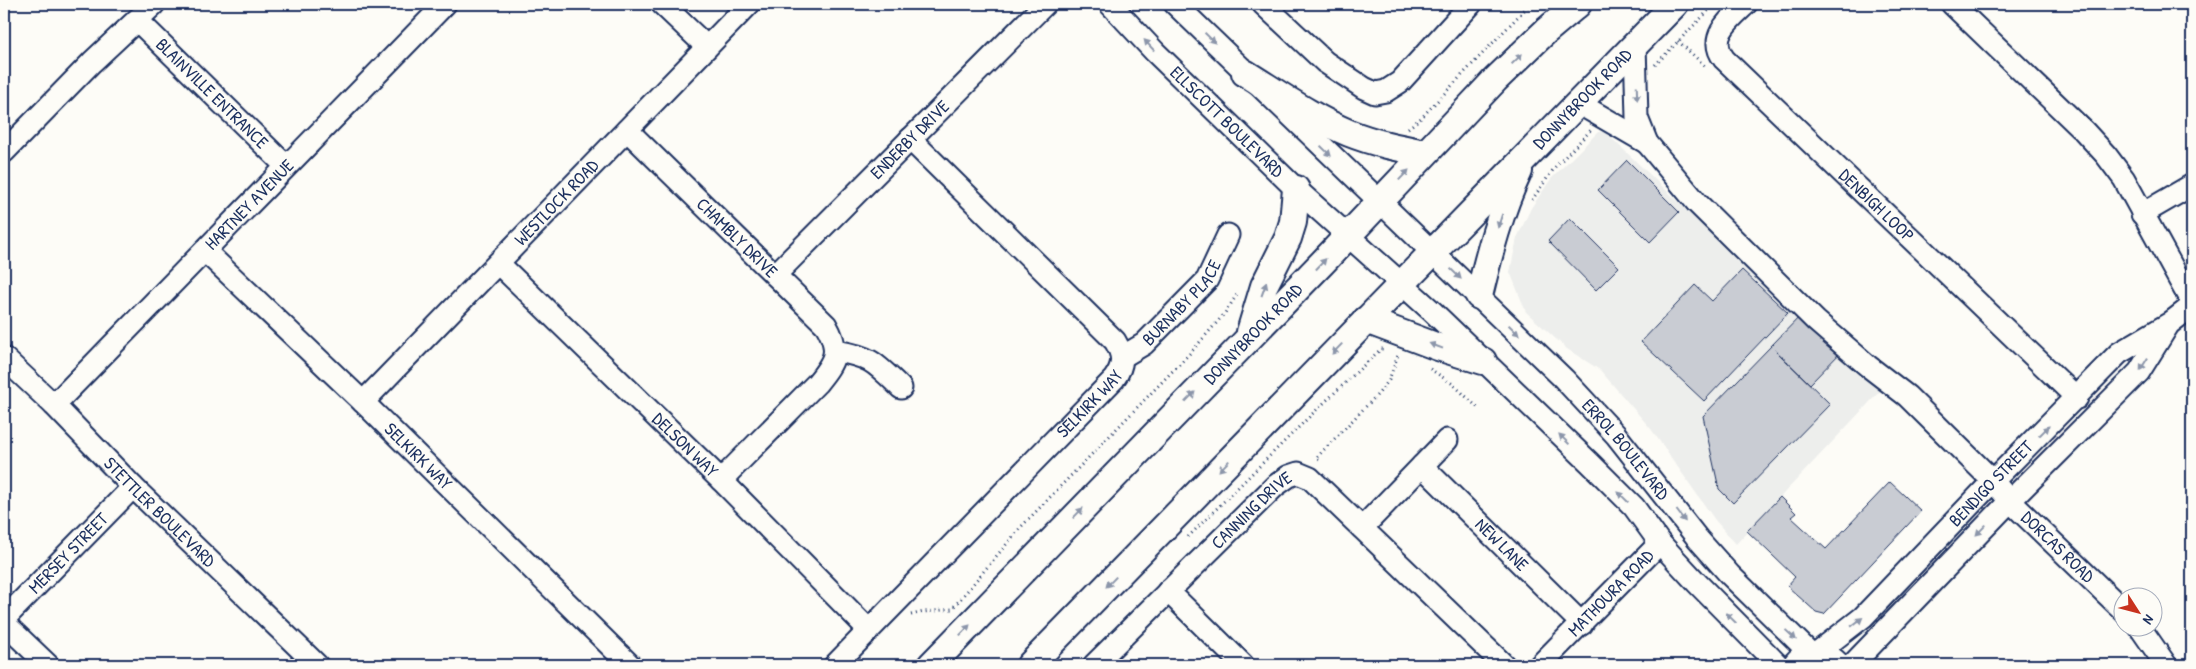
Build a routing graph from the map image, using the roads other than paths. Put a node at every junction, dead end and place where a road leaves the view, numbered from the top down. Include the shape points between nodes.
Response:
1 (154, 4) edge
2 (445, 4) edge
3 (662, 4) edge
4 (749, 4) edge
5 (1045, 4) edge
6 (1110, 4) edge
7 (1175, 4) edge
8 (1263, 4) edge
9 (1471, 4) edge
10 (1578, 4) edge
11 (1675, 4) edge
12 (1746, 4) edge
13 (1952, 4) edge
14 (137, 20) junction
15 (1635, 44) junction
16 (707, 47) junction
17 (1245, 73) junction
18 (1578, 103) junction
19 (627, 130) junction
20 (910, 139) junction
21 (1647, 143) junction
22 (4, 152) edge
23 (1425, 153) junction
24 (1524, 159) junction
25 (286, 166) junction
26 (2192, 185) edge
27 (1296, 189) junction
28 (1379, 201) junction
29 (2142, 214) junction
30 (1228, 235) dead end
31 (1347, 236) junction
32 (204, 251) junction
33 (1433, 252) junction
34 (498, 263) junction
35 (776, 275) junction
36 (1401, 284) junction
37 (1479, 296) junction
38 (2192, 304) edge
39 (1366, 320) junction
40 (2170, 322) junction
41 (1249, 336) junction
42 (836, 351) junction
43 (1122, 357) junction
44 (4, 358) edge
45 (1483, 361) junction
46 (901, 388) dead end
47 (2077, 398) junction
48 (363, 402) junction
49 (54, 405) junction
50 (1447, 440) dead end
51 (1422, 466) junction
52 (721, 480) junction
53 (1993, 481) junction
54 (133, 487) junction
55 (2010, 501) junction
56 (1362, 528) junction
57 (1660, 543) junction
58 (1168, 591) junction
59 (2114, 601) edge
60 (4, 619) edge
61 (4, 623) edge
62 (1582, 624) junction
63 (869, 630) junction
64 (2146, 636) edge
65 (1807, 657) edge
66 (622, 663) edge
67 (48, 665) edge
68 (317, 665) edge
69 (835, 665) edge
70 (931, 665) edge
71 (1030, 665) edge
72 (1094, 665) edge
73 (1243, 665) edge
74 (1504, 665) edge
75 (1540, 665) edge
76 (1778, 665) edge
77 (1840, 665) edge
78 (1852, 665) edge
79 (2166, 665) edge

1 - 14 street
2 - 25 street, HARTNEY AVENUE
3 - 16 street
4 - 16 street, WESTLOCK ROAD
5 - 20 street, ENDERBY DRIVE
27 -> 6 street, ELLSCOTT BOULEVARD
7 -> 17 street
8 - 9 street via 1325,62 1375,93 1386,91 1400,82
23 -> 10 main road, DONNYBROOK ROAD via 1501,74
11 - 15 main road, DONNYBROOK ROAD
12 - 47 street, DENBIGH LOOP via 1720,31 1718,50 1724,59
13 - 29 street via 2106,155 2124,179
14 - 22 street
14 - 25 street, BLAINVILLE ENTRANCE
15 - 18 main road, DONNYBROOK ROAD
15 -> 21 street via 1638,118
16 - 19 street, WESTLOCK ROAD
17 - 23 main road via 1349,133 1377,143
17 -> 28 street
18 - 21 street
18 - 24 main road, DONNYBROOK ROAD
19 - 34 street, WESTLOCK ROAD
19 - 35 street, CHAMBLY DRIVE
20 - 35 street, ENDERBY DRIVE
20 - 43 street, SELKIRK WAY via 1115,341
21 - 53 street, DORCAS ROAD via 1697,203 1816,321 1907,396
28 -> 23 main road, DONNYBROOK ROAD
24 - 33 main road, DONNYBROOK ROAD
24 -> 37 main road via 1511,188
25 - 32 street, HARTNEY AVENUE
26 - 29 street
27 - 31 street, ELLSCOTT BOULEVARD
41 -> 27 main road via 1264,286 1288,238
28 - 31 main road, DONNYBROOK ROAD
28 - 33 street, ERROL BOULEVARD
29 - 38 street
30 - 43 street, BURNABY PLACE via 1207,280 1144,344
31 - 36 street, ELLSCOTT BOULEVARD
41 -> 31 main road, DONNYBROOK ROAD
32 - 48 street, SELKIRK WAY
32 - 49 street, HARTNEY AVENUE
33 - 36 main road, DONNYBROOK ROAD
33 -> 37 street, ERROL BOULEVARD
34 - 48 street, WESTLOCK ROAD
34 - 52 street, DELSON WAY
35 - 42 street, CHAMBLY DRIVE via 826,325 834,338
36 - 39 main road, DONNYBROOK ROAD
36 - 45 street, ERROL BOULEVARD
37 -> 65 street, ERROL BOULEVARD via 1616,435 1698,539
38 - 40 street, BENDIGO STREET
45 -> 39 main road via 1438,347 1404,349
39 -> 71 main road, DONNYBROOK ROAD
40 - 47 street, BENDIGO STREET via 2119,353
40 -> 55 street, BENDIGO STREET via 2139,372
70 -> 41 main road, DONNYBROOK ROAD
42 - 46 street via 873,361
42 - 52 street via 831,365 817,383
43 - 63 street, SELKIRK WAY via 1122,368 1114,379
44 - 49 street, STETTLER BOULEVARD
57 -> 45 street, ERROL BOULEVARD via 1634,507
53 -> 47 street, BENDIGO STREET
48 - 66 street, SELKIRK WAY
49 - 54 street, STETTLER BOULEVARD
50 - 51 street
51 - 56 street
51 - 62 street, NEW LANE
52 - 63 street, DELSON WAY
53 - 55 street, DORCAS ROAD
65 -> 53 street, BENDIGO STREET via 1863,617
54 - 60 street, MERSEY STREET
54 - 68 street, STETTLER BOULEVARD
55 - 59 street, DORCAS ROAD
55 -> 78 street, BENDIGO STREET
56 - 58 street, CANNING DRIVE via 1310,478 1298,473 1275,486
56 - 74 street, CANNING DRIVE
57 - 62 street, MATHOURA ROAD
76 -> 57 street, ERROL BOULEVARD
58 - 72 street, CANNING DRIVE
58 - 73 street
61 - 67 street
62 - 75 street, MATHOURA ROAD
63 - 69 street, SELKIRK WAY
64 - 79 street
65 - 77 street, ERROL BOULEVARD via 1827,654

